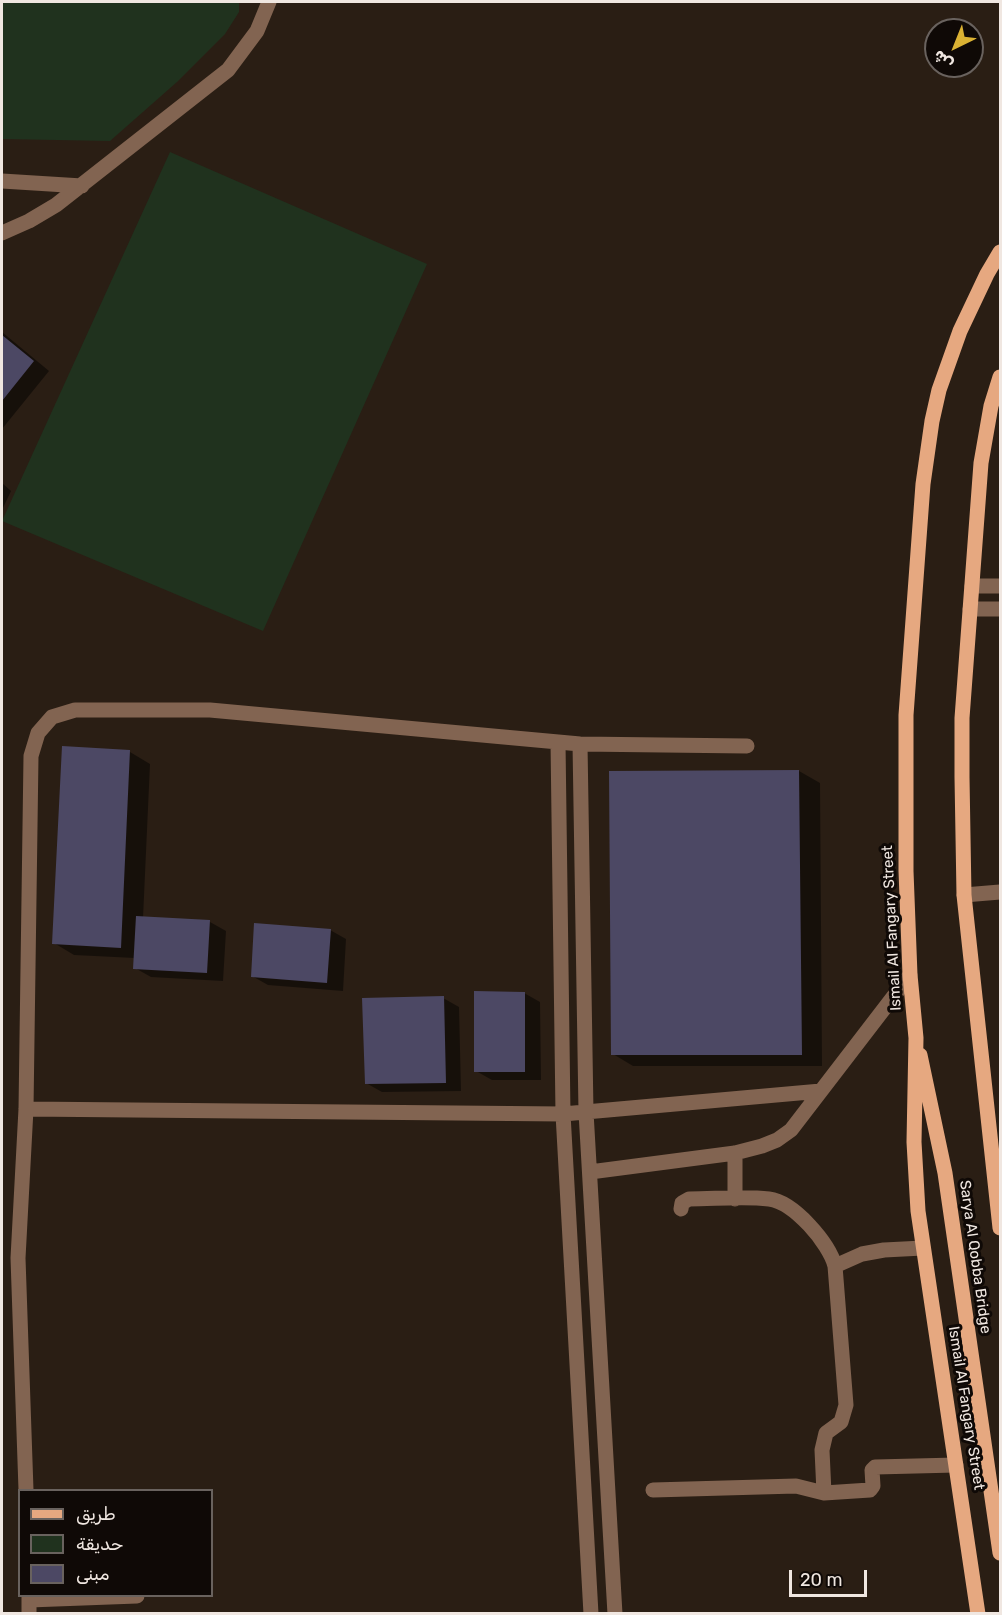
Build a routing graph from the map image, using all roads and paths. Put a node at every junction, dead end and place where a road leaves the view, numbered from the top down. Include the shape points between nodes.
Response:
1 (269, 2) edge
2 (2, 181) edge
3 (82, 186) junction
4 (2, 233) edge
5 (1000, 252) edge
6 (1000, 377) edge
7 (972, 586) junction
8 (1000, 586) edge
9 (970, 609) junction
10 (1000, 609) edge
11 (558, 742) junction
12 (580, 744) junction
13 (747, 746) dead end
14 (1000, 892) edge
15 (964, 895) junction
16 (910, 975) junction
17 (916, 1038) junction
18 (821, 1091) junction
19 (26, 1109) junction
20 (586, 1112) junction
21 (563, 1114) junction
22 (735, 1153) junction
23 (590, 1172) junction
24 (735, 1199) junction
25 (681, 1209) dead end
26 (1000, 1228) edge
27 (923, 1248) junction
28 (835, 1266) junction
29 (956, 1465) junction
30 (26, 1489) edge
31 (652, 1490) dead end
32 (824, 1493) junction
33 (609, 1534) junction
34 (586, 1536) junction
35 (1000, 1553) edge
36 (121, 1597) edge
37 (29, 1603) edge
38 (591, 1614) edge
39 (615, 1614) edge
40 (978, 1614) edge

1 - 3 lane via 257,31 228,70
2 - 3 lane
3 - 4 lane via 38,216
5 - 16 main road, Ismail Al Fangary Street via 973,302 949,360 925,463 906,715
6 - 7 main road via 981,463
7 - 8 lane
7 - 9 main road
9 - 10 lane
9 - 15 main road via 962,718
11 - 12 lane
11 - 19 lane via 210,710 75,711 52,717 38,733 31,756
11 - 21 lane
12 - 13 lane
12 - 20 lane
14 - 15 lane
15 - 26 main road
16 - 17 main road, Ismail Al Fangary Street
16 - 18 lane
17 - 27 main road, Ismail Al Fangary Street via 914,1142
17 - 35 main road, Sarya Al Qobba Bridge via 943,1161
18 - 20 lane
18 - 22 lane via 792,1130 762,1146
19 - 21 lane
19 - 30 lane via 18,1257
20 - 21 lane
20 - 23 lane
21 - 34 lane
22 - 23 lane
22 - 24 lane
23 - 33 lane
24 - 25 lane via 689,1199
24 - 28 lane via 771,1199 785,1206 820,1237
27 - 28 lane via 862,1254
27 - 29 main road, Ismail Al Fangary Street
28 - 32 lane via 846,1405 841,1422 826,1433 822,1450
29 - 32 lane via 875,1467 870,1490
29 - 40 main road, Ismail Al Fangary Street
31 - 32 lane via 796,1486
33 - 34 lane
33 - 39 lane
34 - 38 lane
36 - 37 lane

